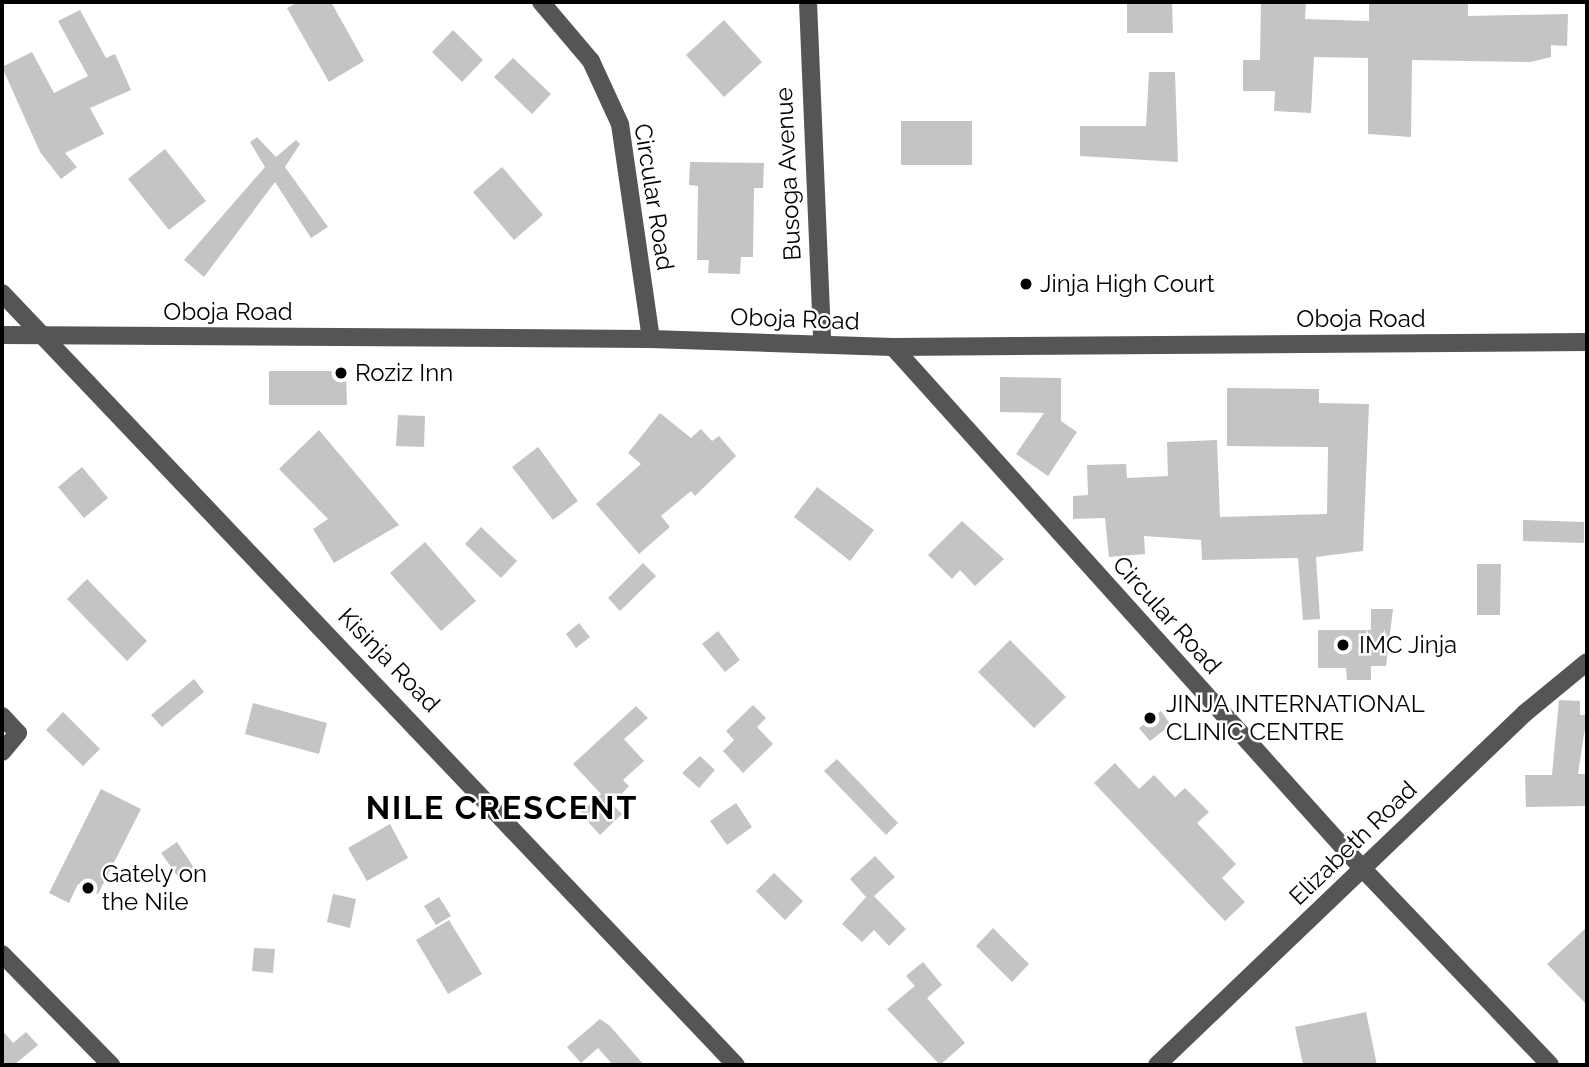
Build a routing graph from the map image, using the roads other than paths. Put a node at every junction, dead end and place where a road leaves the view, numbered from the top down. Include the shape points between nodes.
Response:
1 (541, 2) edge
2 (808, 2) edge
3 (2, 293) edge
4 (2, 335) edge
5 (42, 335) junction
6 (650, 339) junction
7 (1587, 342) edge
8 (822, 343) junction
9 (893, 347) junction
10 (1587, 662) edge
11 (2, 716) edge
12 (2, 752) edge
13 (1362, 868) junction
14 (2, 954) edge
15 (111, 1065) edge
16 (736, 1065) edge
17 (1157, 1065) edge
18 (1550, 1065) edge

1 - 6 street, Circular Road via 591,61 620,124
2 - 8 street, Busoga Avenue
3 - 5 street, Kisinja Road
4 - 5 street, Oboja Road
5 - 6 street, Oboja Road
5 - 16 street, Kisinja Road
6 - 8 street, Oboja Road
7 - 9 street, Oboja Road
8 - 9 street, Oboja Road
9 - 13 street, Circular Road
10 - 13 street, Elizabeth Road
11 - 12 street via 18,733
13 - 17 street, Elizabeth Road
13 - 18 street, Circular Road
14 - 15 street

